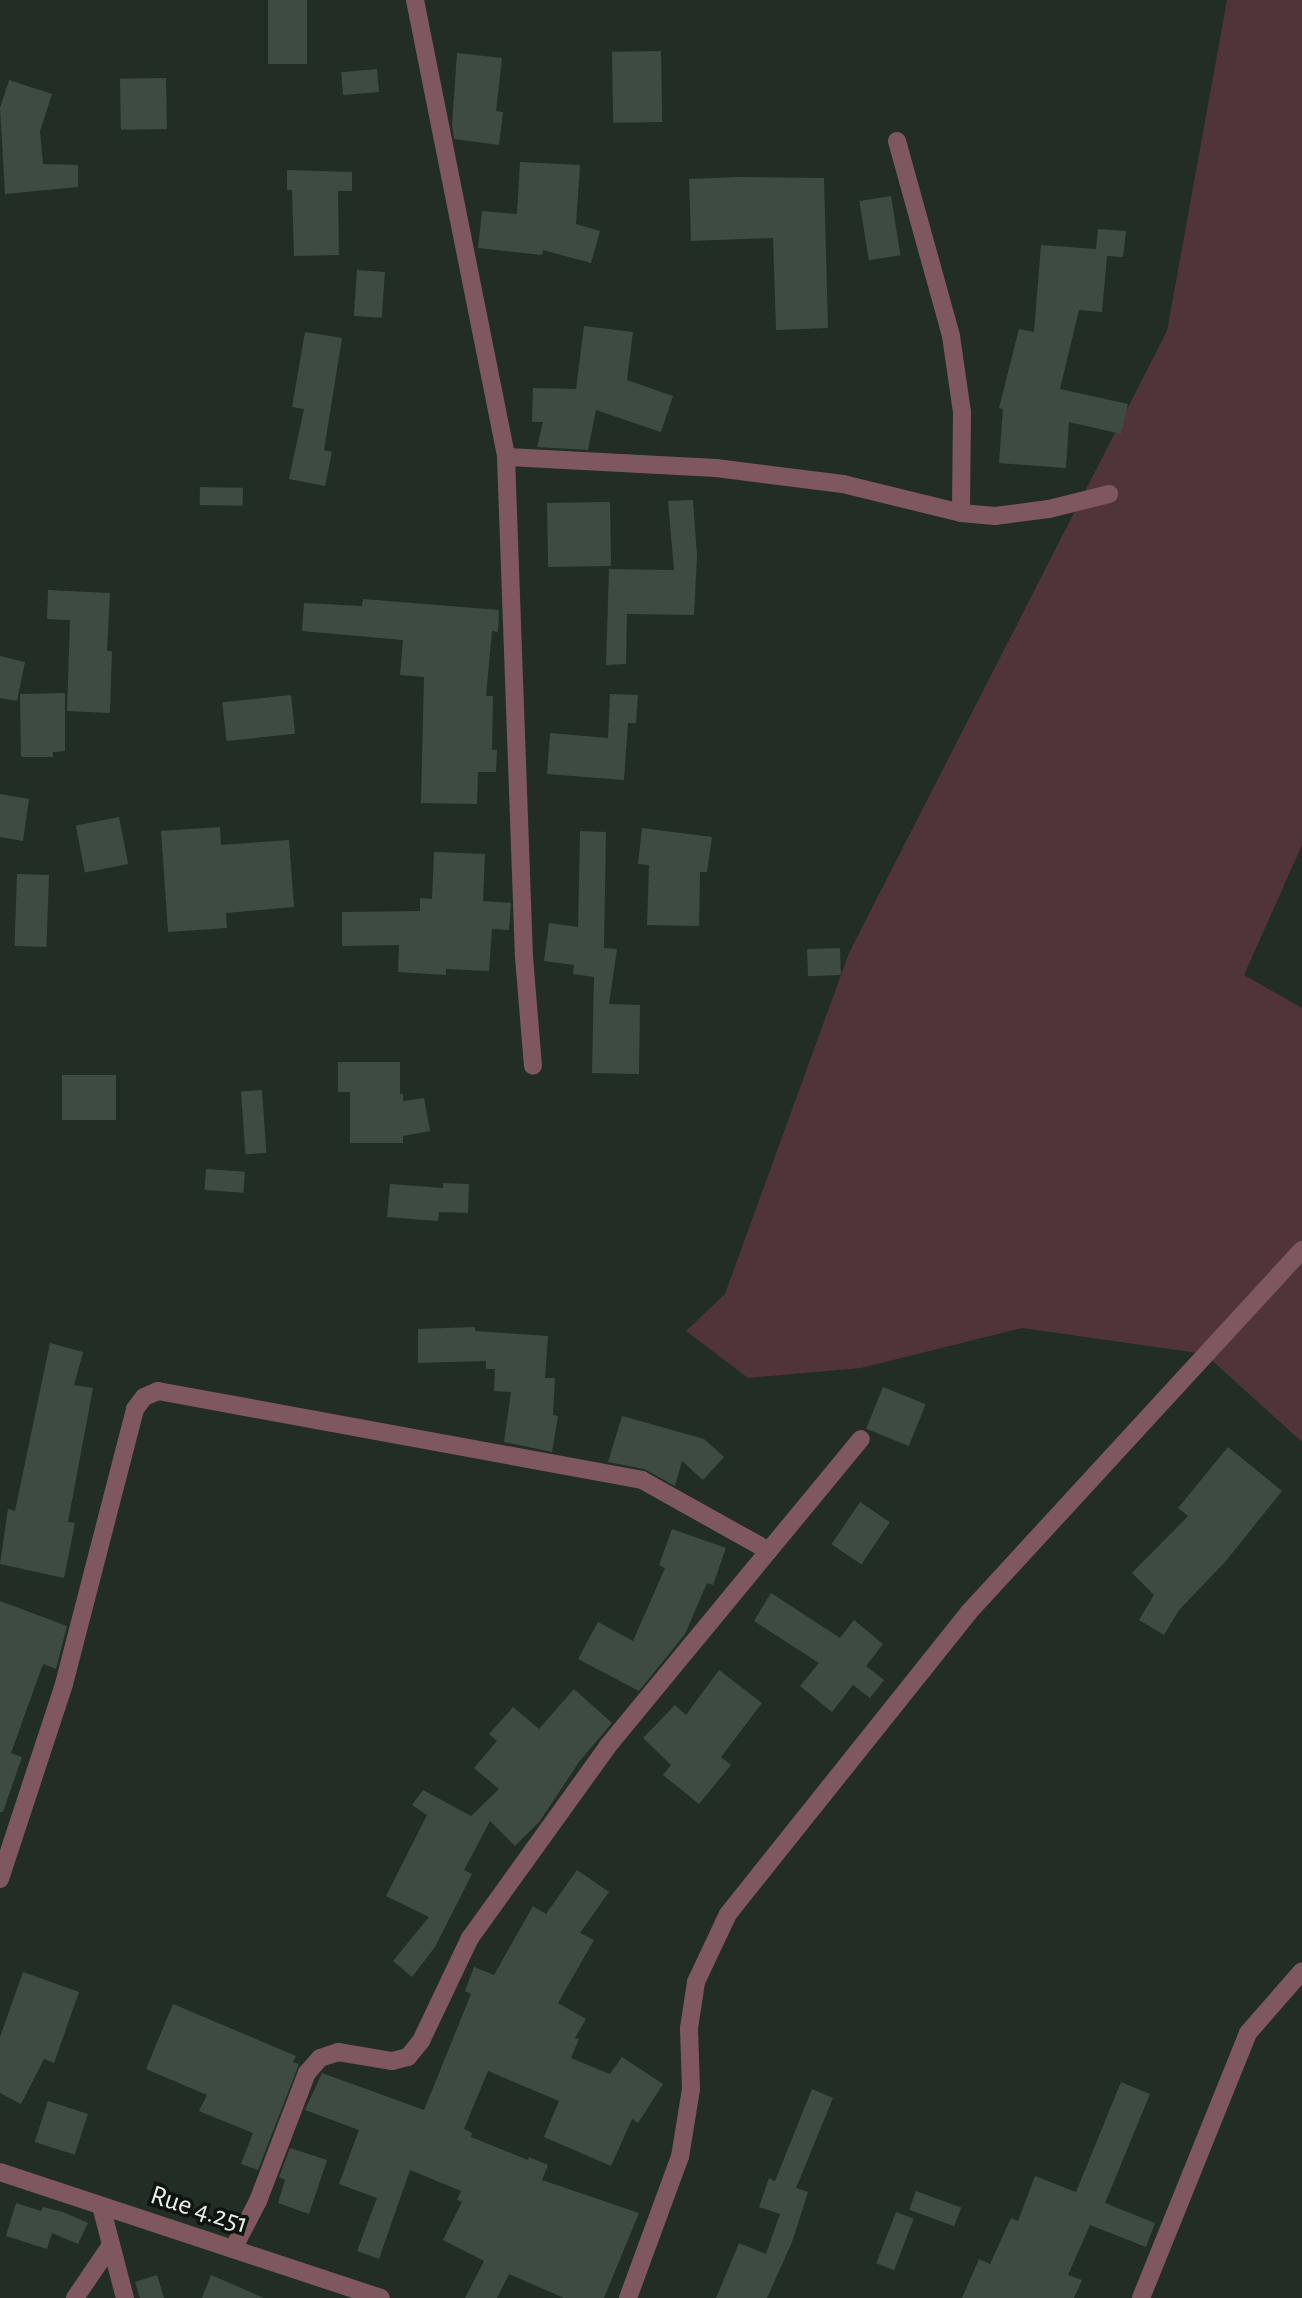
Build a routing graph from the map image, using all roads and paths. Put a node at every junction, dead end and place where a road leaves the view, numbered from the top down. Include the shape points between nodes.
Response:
1 (415, 0) edge
2 (897, 141) dead end
3 (506, 457) junction
4 (1109, 494) dead end
5 (961, 513) junction
6 (533, 1066) dead end
7 (1302, 1250) edge
8 (861, 1439) dead end
9 (769, 1551) junction
10 (0, 1879) edge
11 (1302, 1971) edge
12 (0, 2172) edge
13 (101, 2206) junction
14 (111, 2245) junction
15 (233, 2249) junction
16 (75, 2298) edge
17 (125, 2298) edge
18 (381, 2298) edge
19 (628, 2298) edge
20 (1141, 2298) edge

1 - 3 street
2 - 5 street via 951,336 962,412
3 - 5 street via 716,468 843,484
3 - 6 street via 524,957
4 - 5 street via 995,516
7 - 19 street via 969,1612 728,1914 696,1982 689,2028 691,2089 680,2157
8 - 9 street
9 - 10 street via 642,1480 158,1391 135,1409 64,1684
9 - 15 street via 607,1748 470,1938 421,2041 408,2057 392,2061 338,2052 320,2058 307,2073 258,2202
11 - 20 street via 1248,2032
12 - 13 street, Rue 4.251
13 - 14 street
13 - 15 street, Rue 4.251
14 - 16 street
14 - 17 street
15 - 18 street, Rue 4.251

